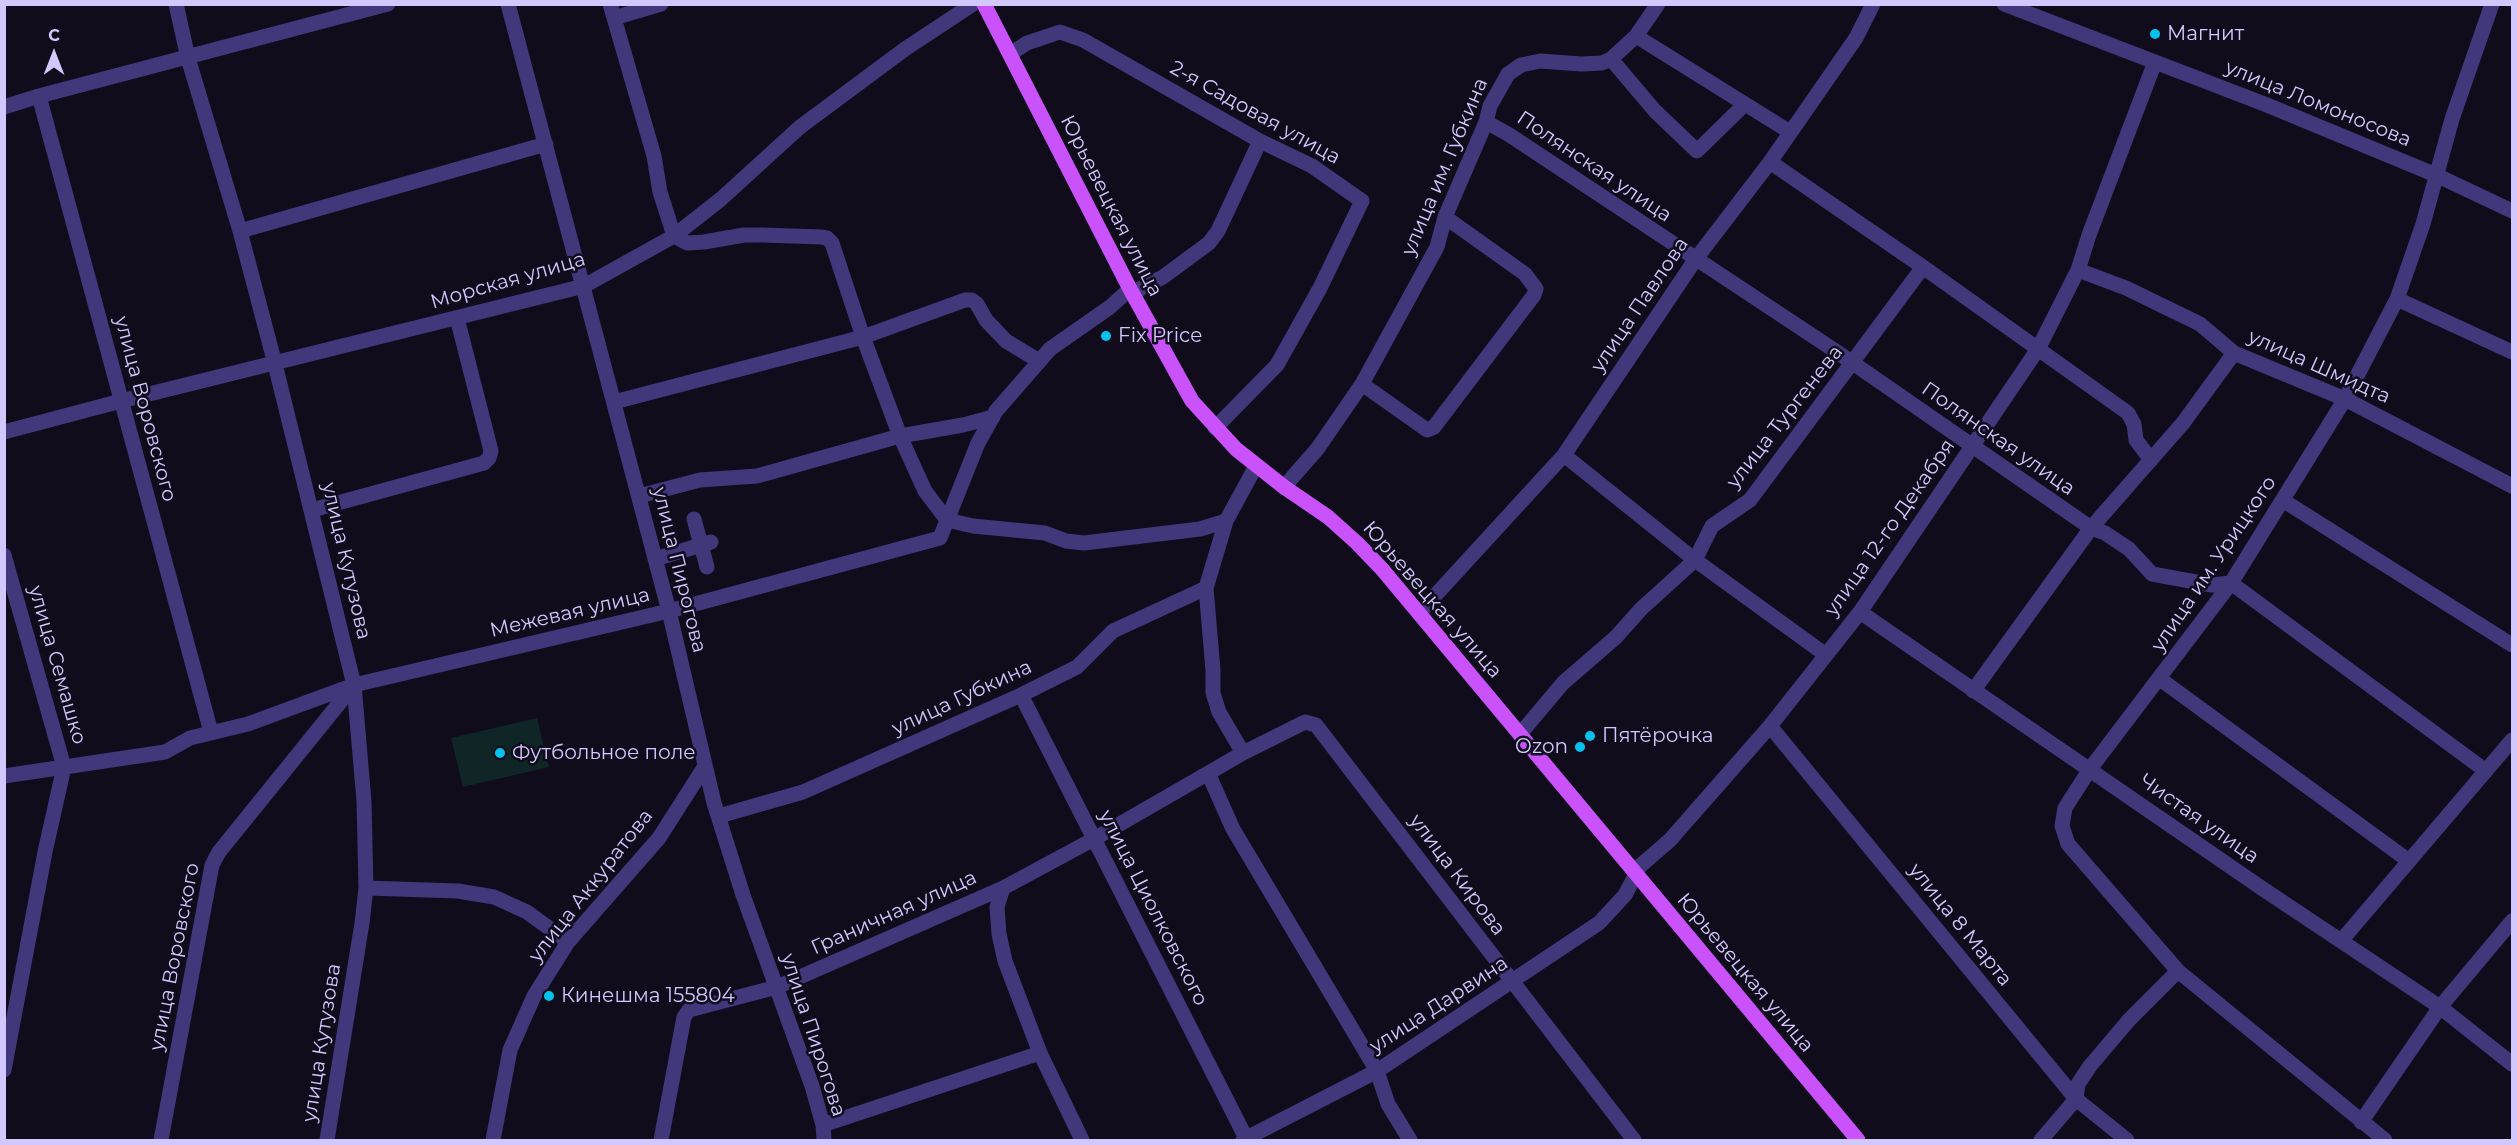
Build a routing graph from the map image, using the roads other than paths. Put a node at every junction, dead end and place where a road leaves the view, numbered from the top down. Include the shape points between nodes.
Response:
1 (176, 4) edge
2 (388, 4) edge
3 (508, 4) edge
4 (661, 4) edge
5 (973, 4) edge
6 (984, 4) edge
7 (1658, 4) edge
8 (1873, 4) edge
9 (2004, 4) edge
10 (2492, 4) edge
11 (612, 11) edge
12 (1636, 36) junction
13 (1010, 54) junction
14 (188, 58) junction
15 (1611, 59) junction
16 (2155, 62) junction
17 (39, 96) junction
18 (1745, 104) junction
19 (4, 107) edge
20 (1486, 122) junction
21 (1790, 132) junction
22 (1260, 141) junction
23 (546, 144) junction
24 (1770, 162) junction
25 (2436, 175) junction
26 (2512, 211) edge
27 (1445, 217) junction
28 (240, 231) junction
29 (674, 236) junction
30 (1695, 260) junction
31 (1923, 267) junction
32 (2078, 270) junction
33 (584, 286) junction
34 (1131, 291) junction
35 (2397, 299) junction
36 (457, 318) junction
37 (863, 337) junction
38 (2038, 349) junction
39 (2512, 352) edge
40 (2234, 354) junction
41 (1039, 361) junction
42 (275, 364) junction
43 (1853, 364) junction
44 (1362, 384) junction
45 (2345, 399) junction
46 (121, 401) junction
47 (614, 402) junction
48 (993, 417) junction
49 (1215, 428) junction
50 (4, 432) edge
51 (900, 436) junction
52 (1972, 446) junction
53 (1564, 455) junction
54 (2151, 460) junction
55 (1256, 466) junction
56 (2512, 486) edge
57 (1284, 487) junction
58 (639, 496) junction
59 (2284, 501) junction
60 (312, 510) junction
61 (694, 519) dead end
62 (947, 520) junction
63 (1226, 521) junction
64 (2091, 528) junction
65 (706, 544) junction
66 (4, 555) edge
67 (656, 559) junction
68 (1695, 560) junction
69 (707, 567) dead end
70 (2231, 584) junction
71 (1206, 588) junction
72 (669, 611) junction
73 (1419, 612) junction
74 (1860, 612) junction
75 (2512, 645) edge
76 (1826, 655) junction
77 (2160, 679) junction
78 (354, 685) junction
79 (1973, 691) junction
80 (1020, 695) junction
81 (1770, 726) junction
82 (211, 732) junction
83 (1520, 734) junction
84 (2512, 741) edge
85 (1243, 753) junction
86 (705, 766) junction
87 (64, 767) junction
88 (2090, 769) junction
89 (2486, 771) junction
90 (1208, 773) junction
91 (4, 776) edge
92 (719, 816) junction
93 (1094, 839) junction
94 (2409, 861) junction
95 (1636, 875) junction
96 (366, 888) junction
97 (1003, 888) junction
98 (2512, 921) edge
99 (2341, 940) junction
100 (568, 942) junction
101 (2178, 971) junction
102 (1512, 982) junction
103 (777, 987) junction
104 (2440, 1007) junction
105 (1040, 1053) junction
106 (2512, 1064) edge
107 (4, 1070) edge
108 (1377, 1071) junction
109 (2076, 1099) junction
110 (2361, 1122) junction
111 (823, 1133) edge
112 (160, 1140) edge
113 (327, 1140) edge
114 (493, 1140) edge
115 (662, 1140) edge
116 (1082, 1140) edge
117 (1245, 1140) edge
118 (1410, 1140) edge
119 (1634, 1140) edge
120 (1858, 1140) edge
121 (2041, 1140) edge
122 (2127, 1140) edge
123 (2385, 1140) edge

1 - 14 street, улица Кутузова
2 - 14 street
3 - 23 street, улица Пирогова
4 - 11 street
5 - 29 street, Морская улица via 800,127
6 - 13 main road, Юрьевецкая улица
7 - 12 street
8 - 21 street, улица Павлова via 1856,38
9 - 16 street, улица Ломоносова
10 - 25 street, улица им. Урицкого
11 - 29 street
12 - 15 street
12 - 18 street
13 - 22 street, 2-я Садовая улица via 1027,43 1060,32 1083,40
13 - 34 main road, Юрьевецкая улица
14 - 17 street
14 - 28 street, улица Кутузова
15 - 18 street via 1655,111 1697,151
15 - 20 street, улица им. Губкина via 1602,63 1540,61 1521,66 1508,74 1498,89
16 - 25 street, улица Ломоносова
16 - 32 street, улица 12-го Декабря
17 - 19 street
17 - 46 street, улица Воровского
18 - 21 street
20 - 27 street, улица им. Губкина
20 - 30 street, Полянская улица
21 - 24 street, улица Павлова
22 - 34 street, Межевая улица via 1209,243 1163,277
22 - 49 street, 2-я Садовая улица via 1312,166 1362,201 1277,365
23 - 28 street
23 - 33 street, улица Пирогова
24 - 30 street, улица Павлова
24 - 31 street
25 - 26 street, улица Ломоносова
25 - 35 street, улица им. Урицкого
27 - 44 street, улица им. Губкина via 1437,247
27 - 44 street via 1525,274 1536,289 1534,296 1434,427 1427,430
28 - 42 street, улица Кутузова
29 - 33 street, Морская улица
29 - 37 street via 687,243 744,234 827,238
30 - 43 street, Полянская улица
30 - 53 street, улица Павлова
31 - 38 street
31 - 43 street, улица Тургенева
32 - 38 street, улица 12-го Декабря
32 - 40 street, улица Шмидта via 2200,324
33 - 36 street, Морская улица
33 - 47 street, улица Пирогова
34 - 41 street, Межевая улица
34 - 49 main road, Юрьевецкая улица via 1185,389
35 - 39 street
35 - 45 street, улица им. Урицкого
36 - 42 street, Морская улица
36 - 60 street via 491,451 489,458 484,463
37 - 41 street via 972,300 1006,341
37 - 47 street
37 - 51 street
38 - 52 street, улица 12-го Декабря
38 - 54 street via 2128,413 2136,440
40 - 45 street, улица Шмидта
40 - 54 street
41 - 48 street, Межевая улица
42 - 46 street, Морская улица
42 - 60 street, улица Кутузова
43 - 52 street, Полянская улица
43 - 68 street, улица Тургенева via 1750,500 1712,526
44 - 57 street, улица им. Губкина via 1318,448
45 - 56 street, улица Шмидта
45 - 59 street, улица им. Урицкого
46 - 50 street, Морская улица
46 - 82 street, улица Воровского
47 - 58 street, улица Пирогова
48 - 51 street
48 - 62 street, Межевая улица via 978,443
49 - 55 main road, Юрьевецкая улица
51 - 58 street via 757,476 700,480
51 - 62 street via 925,491
52 - 64 street, Полянская улица
52 - 74 street, улица 12-го Декабря
53 - 68 street
53 - 73 street, улица Павлова
54 - 64 street
55 - 57 main road, Юрьевецкая улица
55 - 63 street
57 - 73 main road, Юрьевецкая улица via 1357,543
58 - 67 street, улица Пирогова
59 - 70 street, улица им. Урицкого
59 - 75 street
60 - 78 street, улица Кутузова
61 - 65 street
62 - 63 street via 1045,533 1084,543 1200,529
62 - 72 street, Межевая улица via 940,538
63 - 71 street
64 - 70 street, Полянская улица via 2130,549 2152,574 2212,585
64 - 79 street
65 - 67 street
65 - 69 street
66 - 87 street, улица Семашко
67 - 72 street, улица Пирогова
68 - 76 street
68 - 83 street, улица Тургенева via 1563,682
70 - 77 street, улица им. Урицкого
70 - 89 street
71 - 80 street, улица Губкина via 1113,631 1077,667
71 - 85 street via 1213,693 1219,712
72 - 78 street, Межевая улица
72 - 86 street, улица Пирогова
73 - 83 main road, Юрьевецкая улица
74 - 76 street, улица 12-го Декабря
74 - 79 street, Чистая улица
76 - 81 street, улица 12-го Декабря
77 - 88 street, улица им. Урицкого
77 - 94 street
78 - 82 street, Межевая улица via 248,724
78 - 96 street, улица Кутузова via 364,801
78 - 112 street, улица Воровского via 219,852 212,866
79 - 88 street, Чистая улица
80 - 92 street, улица Губкина via 812,789
80 - 93 street, улица Циолковского
81 - 95 street, улица 12-го Декабря
81 - 109 street, улица 8 Марта
82 - 87 street, Межевая улица via 165,752
83 - 95 main road, Юрьевецкая улица
84 - 89 street
85 - 90 street
85 - 102 street, улица Кирова via 1305,722 1316,725
86 - 92 street, улица Пирогова
86 - 100 street, улица Аккуратова via 658,838
87 - 91 street, Межевая улица
87 - 107 street, улица Семашко
88 - 99 street, Чистая улица
88 - 101 street, улица им. Урицкого via 2065,808 2062,826 2068,844
89 - 94 street
90 - 93 street
90 - 108 street via 1233,829
92 - 103 street, улица Пирогова
93 - 97 street
93 - 117 street, улица Циолковского
94 - 99 street
95 - 102 street, улица Дарвина via 1624,896 1599,923
95 - 120 main road, Юрьевецкая улица
96 - 100 street via 458,891 494,897 527,912
96 - 113 street, улица Кутузова
97 - 103 street, Граничная улица
97 - 105 street via 997,907 1005,961
98 - 104 street
99 - 104 street, Чистая улица
100 - 114 street, улица Аккуратова via 534,996 510,1050
101 - 109 street via 2090,1066 2078,1084
101 - 110 street
102 - 108 street, улица Дарвина
102 - 119 street, улица Кирова
103 - 111 street, улица Пирогова via 812,1086
103 - 115 street, Граничная улица via 686,1013
104 - 106 street, Чистая улица
104 - 110 street
105 - 111 street
105 - 116 street
108 - 117 street, улица Дарвина
108 - 118 street via 1388,1104
109 - 121 street
109 - 122 street, улица 8 Марта
110 - 123 street

